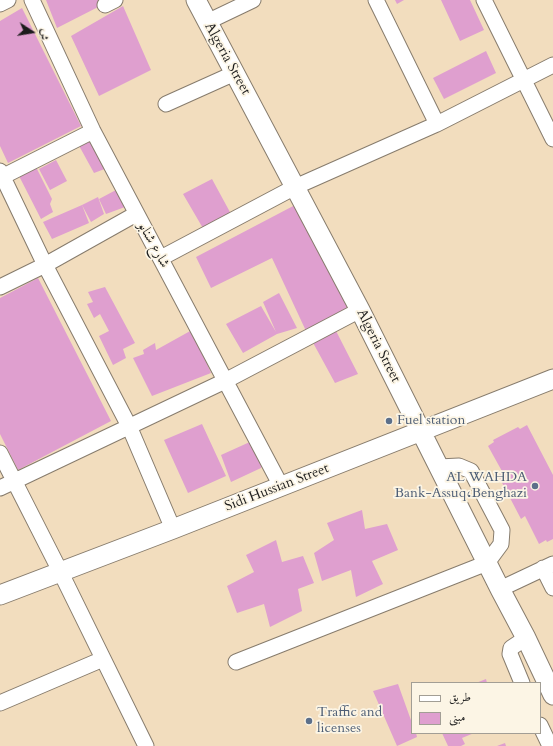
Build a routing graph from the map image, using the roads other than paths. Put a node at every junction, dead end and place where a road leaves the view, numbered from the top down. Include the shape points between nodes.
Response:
1 (8, 0) edge
2 (32, 0) edge
3 (196, 0) edge
4 (253, 0) edge
5 (376, 0) edge
6 (484, 0) edge
7 (0, 4) edge
8 (207, 22) junction
9 (553, 65) edge
10 (235, 73) junction
11 (524, 80) junction
12 (166, 104) dead end
13 (437, 124) junction
14 (93, 131) junction
15 (553, 139) edge
16 (1, 175) edge
17 (294, 187) junction
18 (136, 214) junction
19 (161, 258) junction
20 (45, 265) junction
21 (0, 286) edge
22 (360, 310) junction
23 (553, 379) edge
24 (225, 381) junction
25 (129, 426) junction
26 (420, 431) junction
27 (0, 453) edge
28 (439, 467) junction
29 (14, 481) junction
30 (281, 486) junction
31 (0, 488) edge
32 (173, 529) junction
33 (487, 562) junction
34 (548, 566) edge
35 (61, 573) junction
36 (553, 588) edge
37 (500, 589) junction
38 (0, 595) edge
39 (526, 638) junction
40 (103, 659) junction
41 (236, 662) dead end
42 (522, 682) edge
43 (548, 695) edge
44 (0, 703) edge
45 (541, 727) edge
46 (146, 746) edge
47 (550, 746) edge

1 - 7 street
2 - 14 street, شارع شنابو
3 - 8 main road, Algeria Street
4 - 8 street
5 - 13 street
6 - 11 street
8 - 10 main road, Algeria Street
9 - 11 street
10 - 12 street
10 - 17 main road, Algeria Street
11 - 13 street
11 - 15 street
13 - 17 street
14 - 16 street
14 - 18 street, شارع شنابو
16 - 20 street
17 - 19 street
17 - 22 main road, Algeria Street
18 - 19 street, شارع شنابو
18 - 20 street
19 - 24 street, شارع شنابو
20 - 21 street
20 - 25 street
22 - 24 street
22 - 26 main road, Algeria Street
23 - 26 main road, Sidi Hussian Street
24 - 25 street
24 - 30 street, شارع شنابو
25 - 29 street
25 - 32 street
26 - 28 main road, Algeria Street
26 - 30 main road, Sidi Hussian Street
27 - 29 street
28 - 33 main road, Algeria Street
28 - 33 street via 459,466 471,471 502,530 501,544
29 - 31 street
29 - 35 street
30 - 32 main road, Sidi Hussian Street
32 - 35 main road, Sidi Hussian Street
33 - 37 main road, Algeria Street
33 - 41 street
34 - 36 street
34 - 37 street
35 - 38 main road, Sidi Hussian Street
35 - 40 street
37 - 39 main road, Algeria Street
39 - 42 street via 510,651
39 - 43 main road, Algeria Street
40 - 44 street
40 - 46 street
45 - 47 street

